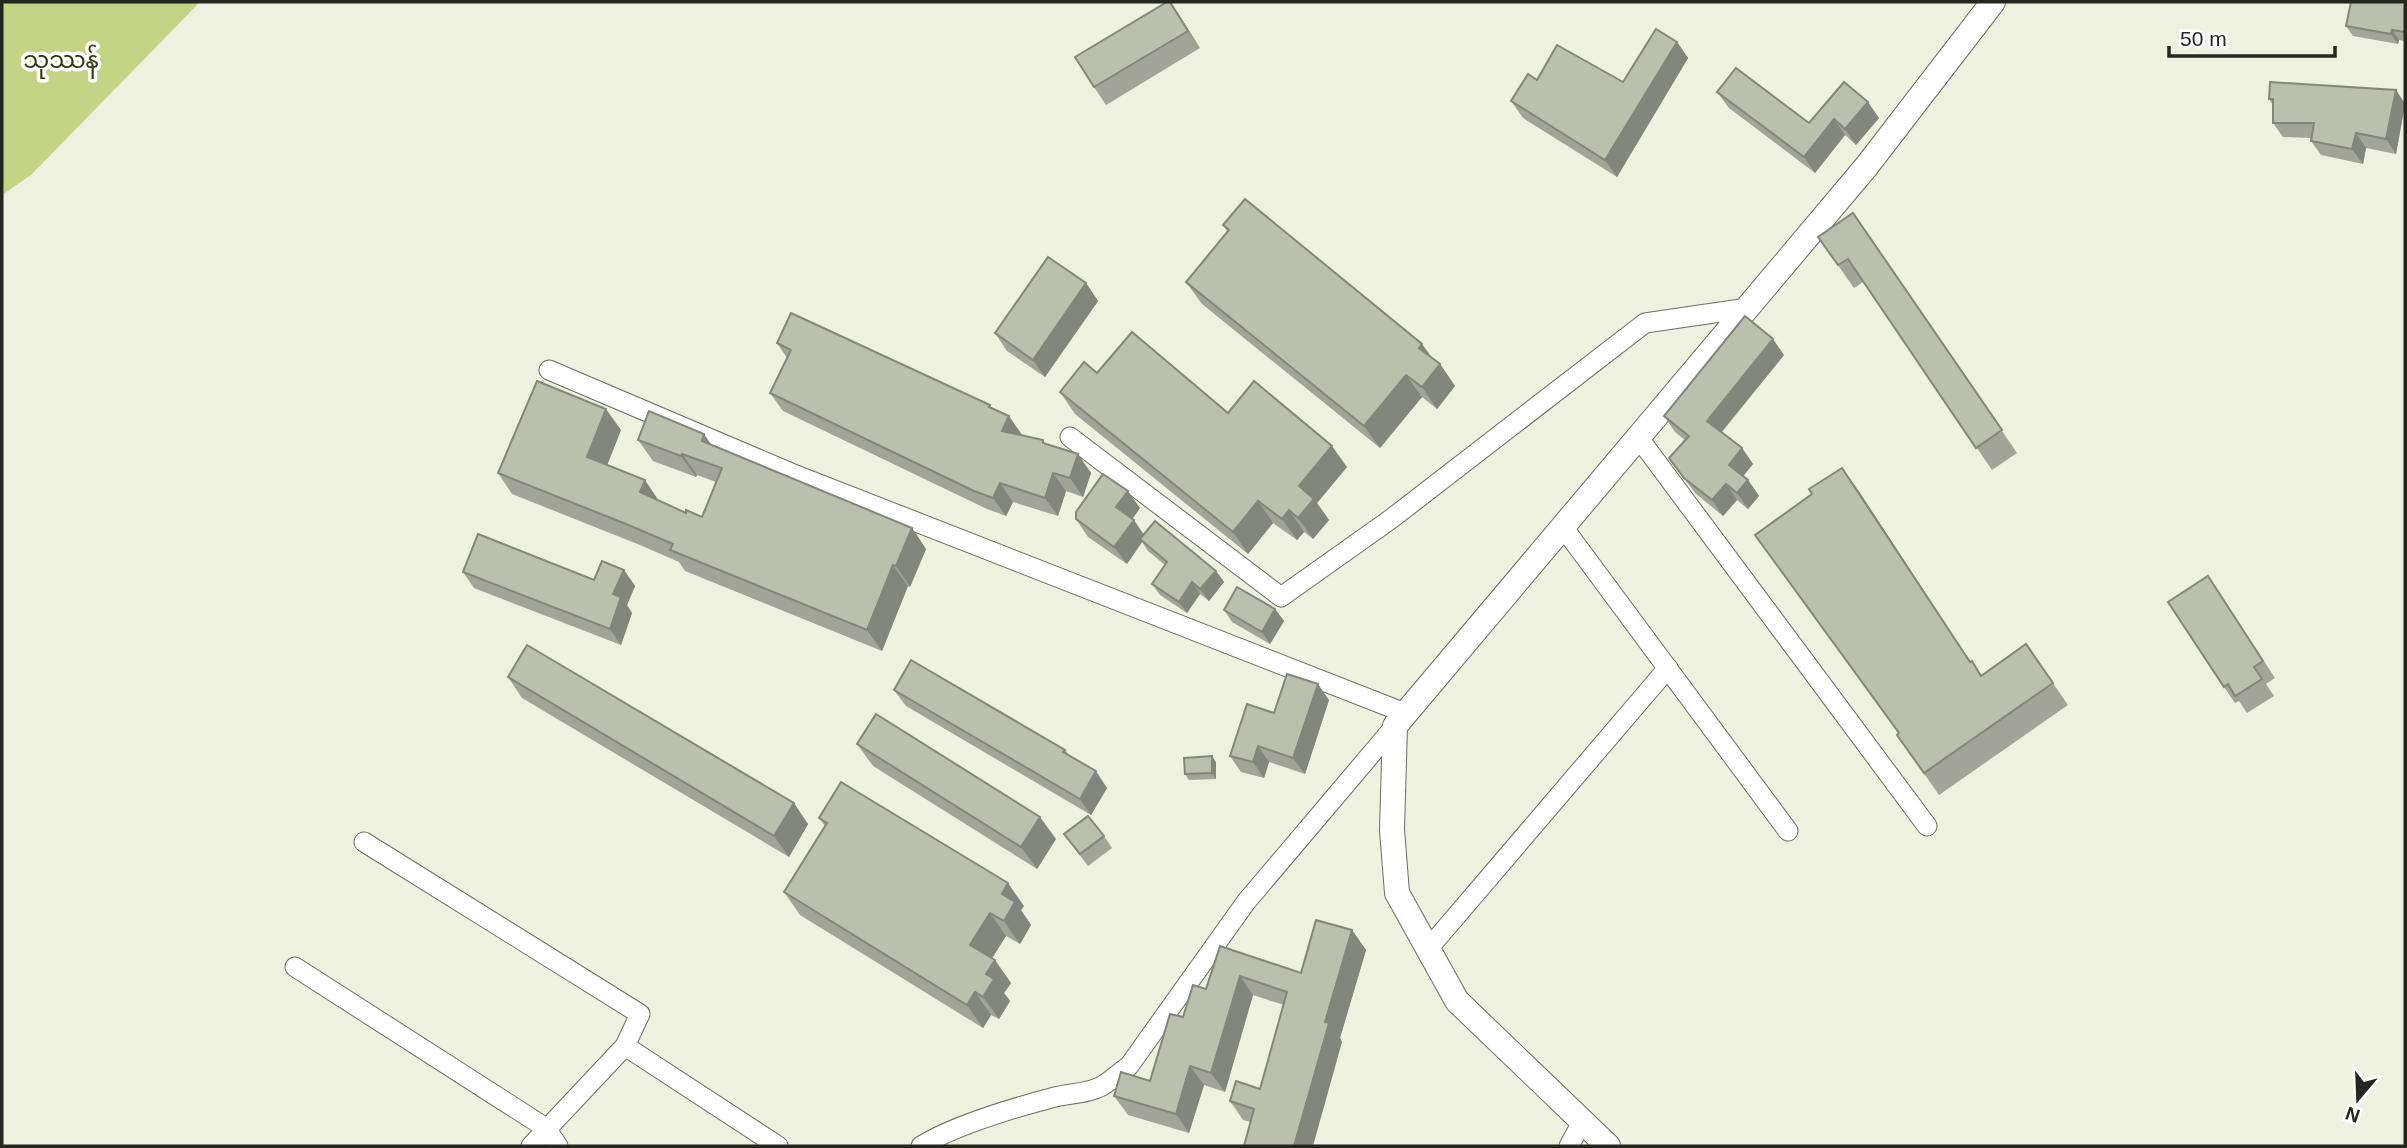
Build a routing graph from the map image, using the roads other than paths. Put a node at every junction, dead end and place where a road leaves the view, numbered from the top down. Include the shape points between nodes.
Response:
1 (1993, 2) edge
2 (1748, 308) junction
3 (549, 370) dead end
4 (1070, 437) dead end
5 (1639, 437) junction
6 (1563, 527) junction
7 (1668, 668) junction
8 (1400, 720) junction
9 (1927, 826) dead end
10 (1788, 831) dead end
11 (364, 842) dead end
12 (1428, 949) junction
13 (295, 967) dead end
14 (625, 1046) junction
15 (1582, 1122) junction
16 (546, 1128) junction
17 (531, 1146) edge
18 (558, 1146) edge
19 (778, 1146) edge
20 (921, 1146) edge
21 (1569, 1146) edge
22 (1608, 1146) edge

1 - 2 street via 1866,167
2 - 4 street via 1645,323 1391,519 1281,597
2 - 5 street
3 - 8 street
5 - 6 street
5 - 9 street
6 - 7 street
6 - 8 street
7 - 10 street
7 - 12 street
8 - 12 street via 1392,830 1397,893
8 - 20 street via 1246,902 1129,1066 1102,1086 1008,1112 939,1135
11 - 14 street via 640,1014
12 - 15 street via 1457,1001
13 - 16 street
14 - 16 street
14 - 19 street
15 - 21 street
15 - 22 street
16 - 17 street
16 - 18 street

